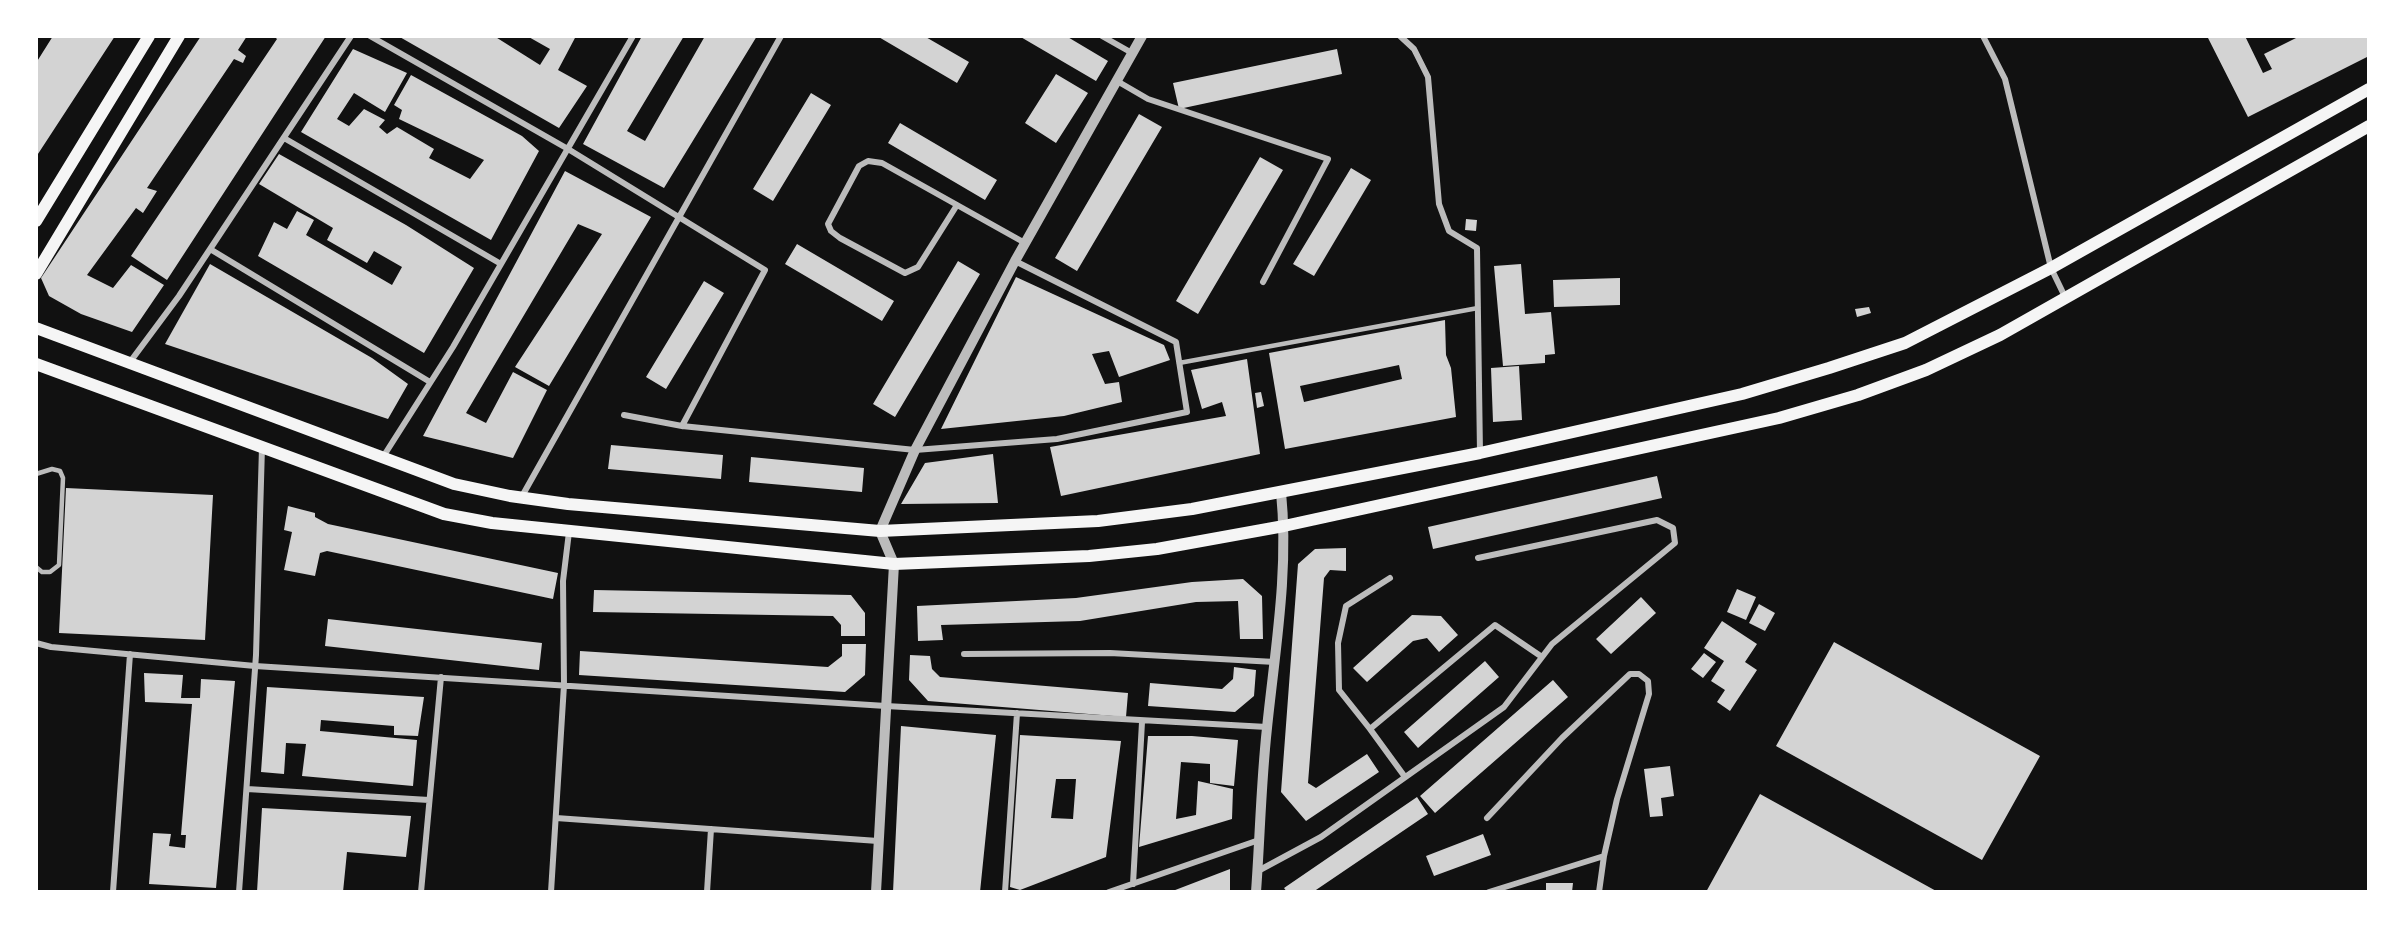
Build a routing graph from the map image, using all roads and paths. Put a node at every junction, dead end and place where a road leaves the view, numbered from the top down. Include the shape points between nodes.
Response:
1 (149, 36) edge
2 (179, 36) edge
3 (351, 36) edge
4 (370, 36) edge
5 (633, 36) edge
6 (782, 36) edge
7 (1102, 36) edge
8 (1142, 36) edge
9 (1400, 36) edge
10 (1983, 36) edge
11 (1132, 53) junction
12 (1116, 81) junction
13 (2369, 89) edge
14 (2369, 126) edge
15 (284, 138) junction
16 (568, 149) junction
17 (957, 205) junction
18 (679, 216) junction
19 (36, 221) edge
20 (1025, 243) junction
21 (210, 249) junction
22 (1015, 261) junction
23 (501, 264) junction
24 (2051, 268) junction
25 (36, 274) edge
26 (1263, 282) dead end
27 (2066, 299) junction
28 (1478, 308) junction
29 (36, 328) edge
30 (130, 362) junction
31 (1179, 363) junction
32 (36, 364) edge
33 (430, 382) junction
34 (624, 415) dead end
35 (682, 426) junction
36 (262, 446) junction
37 (915, 450) junction
38 (1480, 453) junction
39 (383, 457) junction
40 (36, 474) edge
41 (1281, 492) junction
42 (521, 498) junction
43 (1284, 526) junction
44 (880, 531) junction
45 (569, 532) junction
46 (1478, 558) dead end
47 (894, 564) junction
48 (36, 567) edge
49 (1390, 578) dead end
50 (36, 643) edge
51 (130, 654) junction
52 (964, 654) dead end
53 (1542, 657) junction
54 (1276, 662) junction
55 (255, 666) junction
56 (441, 678) junction
57 (564, 685) junction
58 (886, 706) junction
59 (1017, 713) junction
60 (1142, 722) junction
61 (1267, 728) junction
62 (1370, 729) junction
63 (1405, 777) junction
64 (247, 789) junction
65 (429, 801) junction
66 (556, 818) junction
67 (1487, 818) dead end
68 (711, 829) junction
69 (1259, 840) junction
70 (878, 841) junction
71 (1604, 856) junction
72 (1258, 871) junction
73 (1519, 882) junction
74 (1133, 884) junction
75 (113, 892) edge
76 (239, 892) edge
77 (421, 892) edge
78 (552, 892) edge
79 (707, 892) edge
80 (876, 892) edge
81 (1005, 892) edge
82 (1109, 892) edge
83 (1256, 892) edge
84 (1489, 892) edge
85 (1519, 892) edge
86 (1599, 892) edge

1 - 19 main road
2 - 25 main road
3 - 15 street
4 - 16 street
5 - 16 street
6 - 18 street
7 - 11 street
8 - 11 street
9 - 28 street via 1414,49 1428,76 1439,204 1449,231 1477,248
10 - 24 street via 2005,79
11 - 12 street
12 - 20 street
12 - 26 street via 1148,99 1328,159
13 - 24 main road
14 - 27 main road
15 - 21 street
15 - 23 street
16 - 18 street
16 - 23 street
17 - 17 street via 918,267 905,273 840,238 828,224 859,166 868,161 882,163
17 - 20 street
18 - 35 street via 765,270
18 - 42 street
20 - 22 street
21 - 30 street
21 - 33 street
22 - 31 street via 1176,342
22 - 37 street
23 - 33 street
24 - 27 street
24 - 38 main road via 1905,343 1829,368 1742,394
27 - 43 main road via 1926,370 1779,418
28 - 31 lane
28 - 38 street
29 - 30 main road
30 - 39 main road
31 - 37 street via 1187,412 1057,439
32 - 36 main road
33 - 39 street
34 - 35 street
35 - 37 street
36 - 45 main road via 444,514 492,524
36 - 55 street
37 - 44 street
38 - 41 main road
39 - 42 main road via 454,484
40 - 48 lane via 52,469 60,471 63,478 59,565 50,572
41 - 43 street
41 - 44 main road via 1098,521
42 - 44 main road
43 - 47 main road via 1157,549 1089,556
43 - 54 street
44 - 47 street
45 - 47 main road
45 - 57 street via 563,580
46 - 53 street via 1656,520 1672,528 1675,543 1552,644
47 - 58 street
49 - 62 street via 1346,606 1338,643 1339,690
50 - 51 street
51 - 55 street
51 - 75 street
52 - 54 street via 1110,653
53 - 62 street via 1495,626
53 - 63 street via 1504,707
54 - 61 street
55 - 56 street
55 - 64 street
56 - 57 street
56 - 65 street
57 - 58 street
57 - 66 street
58 - 59 street
58 - 70 street
59 - 60 street
59 - 81 street
60 - 61 street
60 - 74 street
61 - 69 street
62 - 63 street
63 - 72 street via 1321,837
64 - 65 street
64 - 76 street
65 - 77 street
66 - 68 street
66 - 78 street
67 - 71 street via 1562,738 1630,674 1639,674 1648,681 1649,693
68 - 70 street
68 - 79 street
69 - 72 street
69 - 74 street
70 - 80 street
71 - 73 street
71 - 86 street
72 - 83 street
73 - 84 street
73 - 85 street
74 - 82 street

